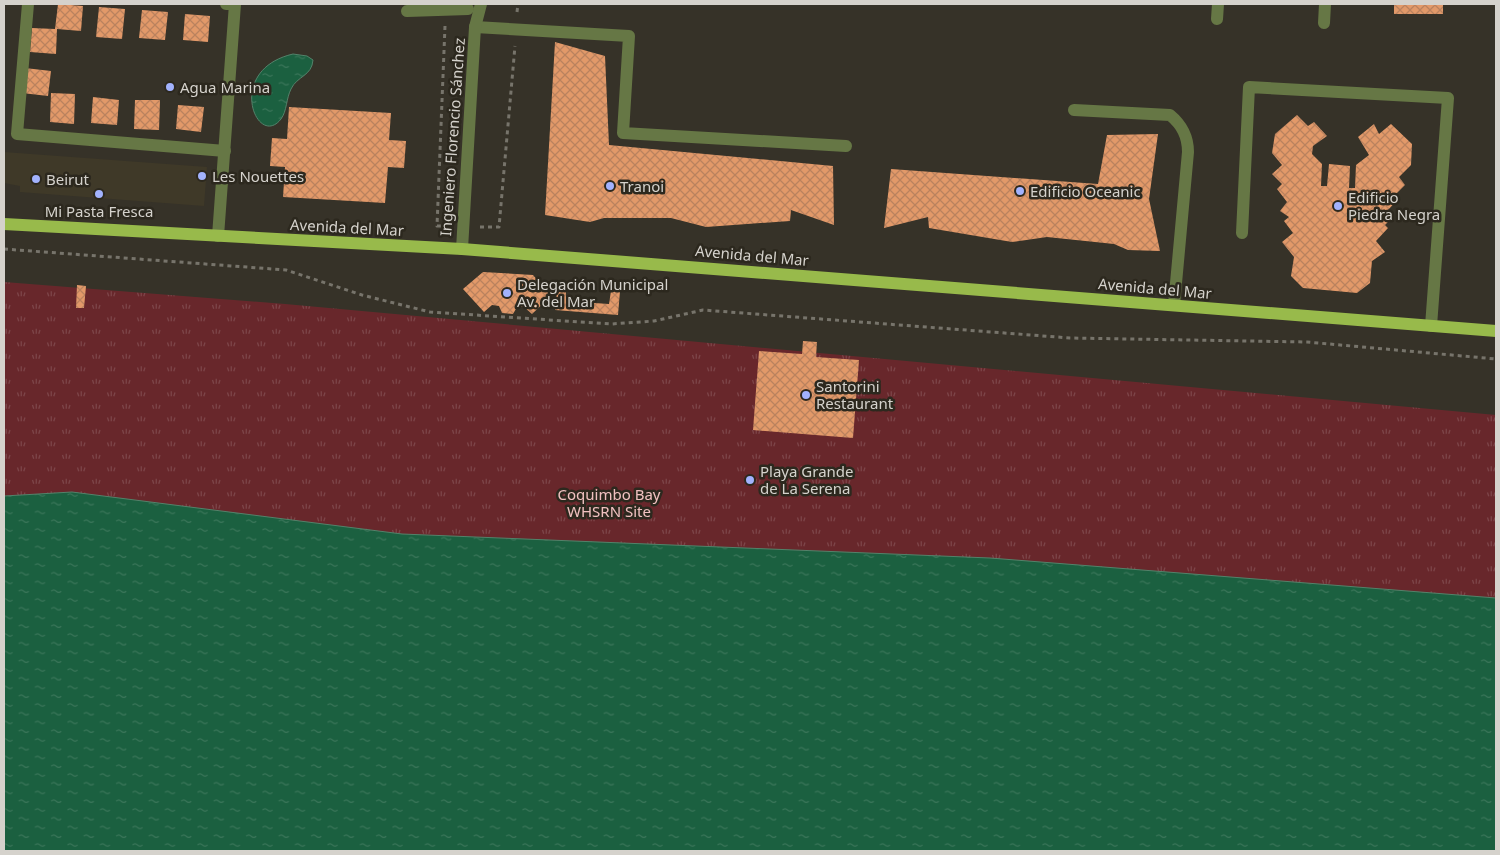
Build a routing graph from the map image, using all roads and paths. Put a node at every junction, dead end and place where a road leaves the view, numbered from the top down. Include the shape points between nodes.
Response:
1 (28, 4) edge
2 (226, 4) edge
3 (481, 4) edge
4 (518, 4) edge
5 (1218, 4) edge
6 (1325, 4) edge
7 (468, 6) edge
8 (407, 11) dead end
9 (441, 11) junction
10 (1218, 19) dead end
11 (1324, 23) dead end
12 (475, 27) junction
13 (516, 30) junction
14 (1074, 110) dead end
15 (846, 146) dead end
16 (225, 151) junction
17 (4, 224) edge
18 (462, 226) junction
19 (1242, 233) dead end
20 (218, 236) junction
21 (4, 249) edge
22 (462, 249) junction
23 (1174, 305) junction
24 (1431, 326) junction
25 (1496, 331) edge
26 (1496, 359) edge

1 - 16 street via 17,134
2 - 16 street via 235,4
3 - 12 street, Ingeniero Florencio Sánchez
4 - 13 path
5 - 10 street
6 - 11 street
7 - 9 street
7 - 12 street, Ingeniero Florencio Sánchez
8 - 9 street
9 - 18 path via 446,31 437,226
12 - 13 street
12 - 18 street, Ingeniero Florencio Sánchez
13 - 15 street via 629,36 623,133
13 - 18 path via 499,227
14 - 23 street via 1170,115 1183,128 1188,152
16 - 20 street
17 - 20 main road, Avenida del Mar
18 - 22 street, Ingeniero Florencio Sánchez
19 - 24 street via 1249,87 1448,98
20 - 22 main road, Avenida del Mar
21 - 26 path via 286,270 362,295 430,312 611,324 654,321 703,310 1070,338 1307,342
22 - 23 main road, Avenida del Mar
23 - 24 main road, Avenida del Mar
24 - 25 main road, Avenida del Mar

